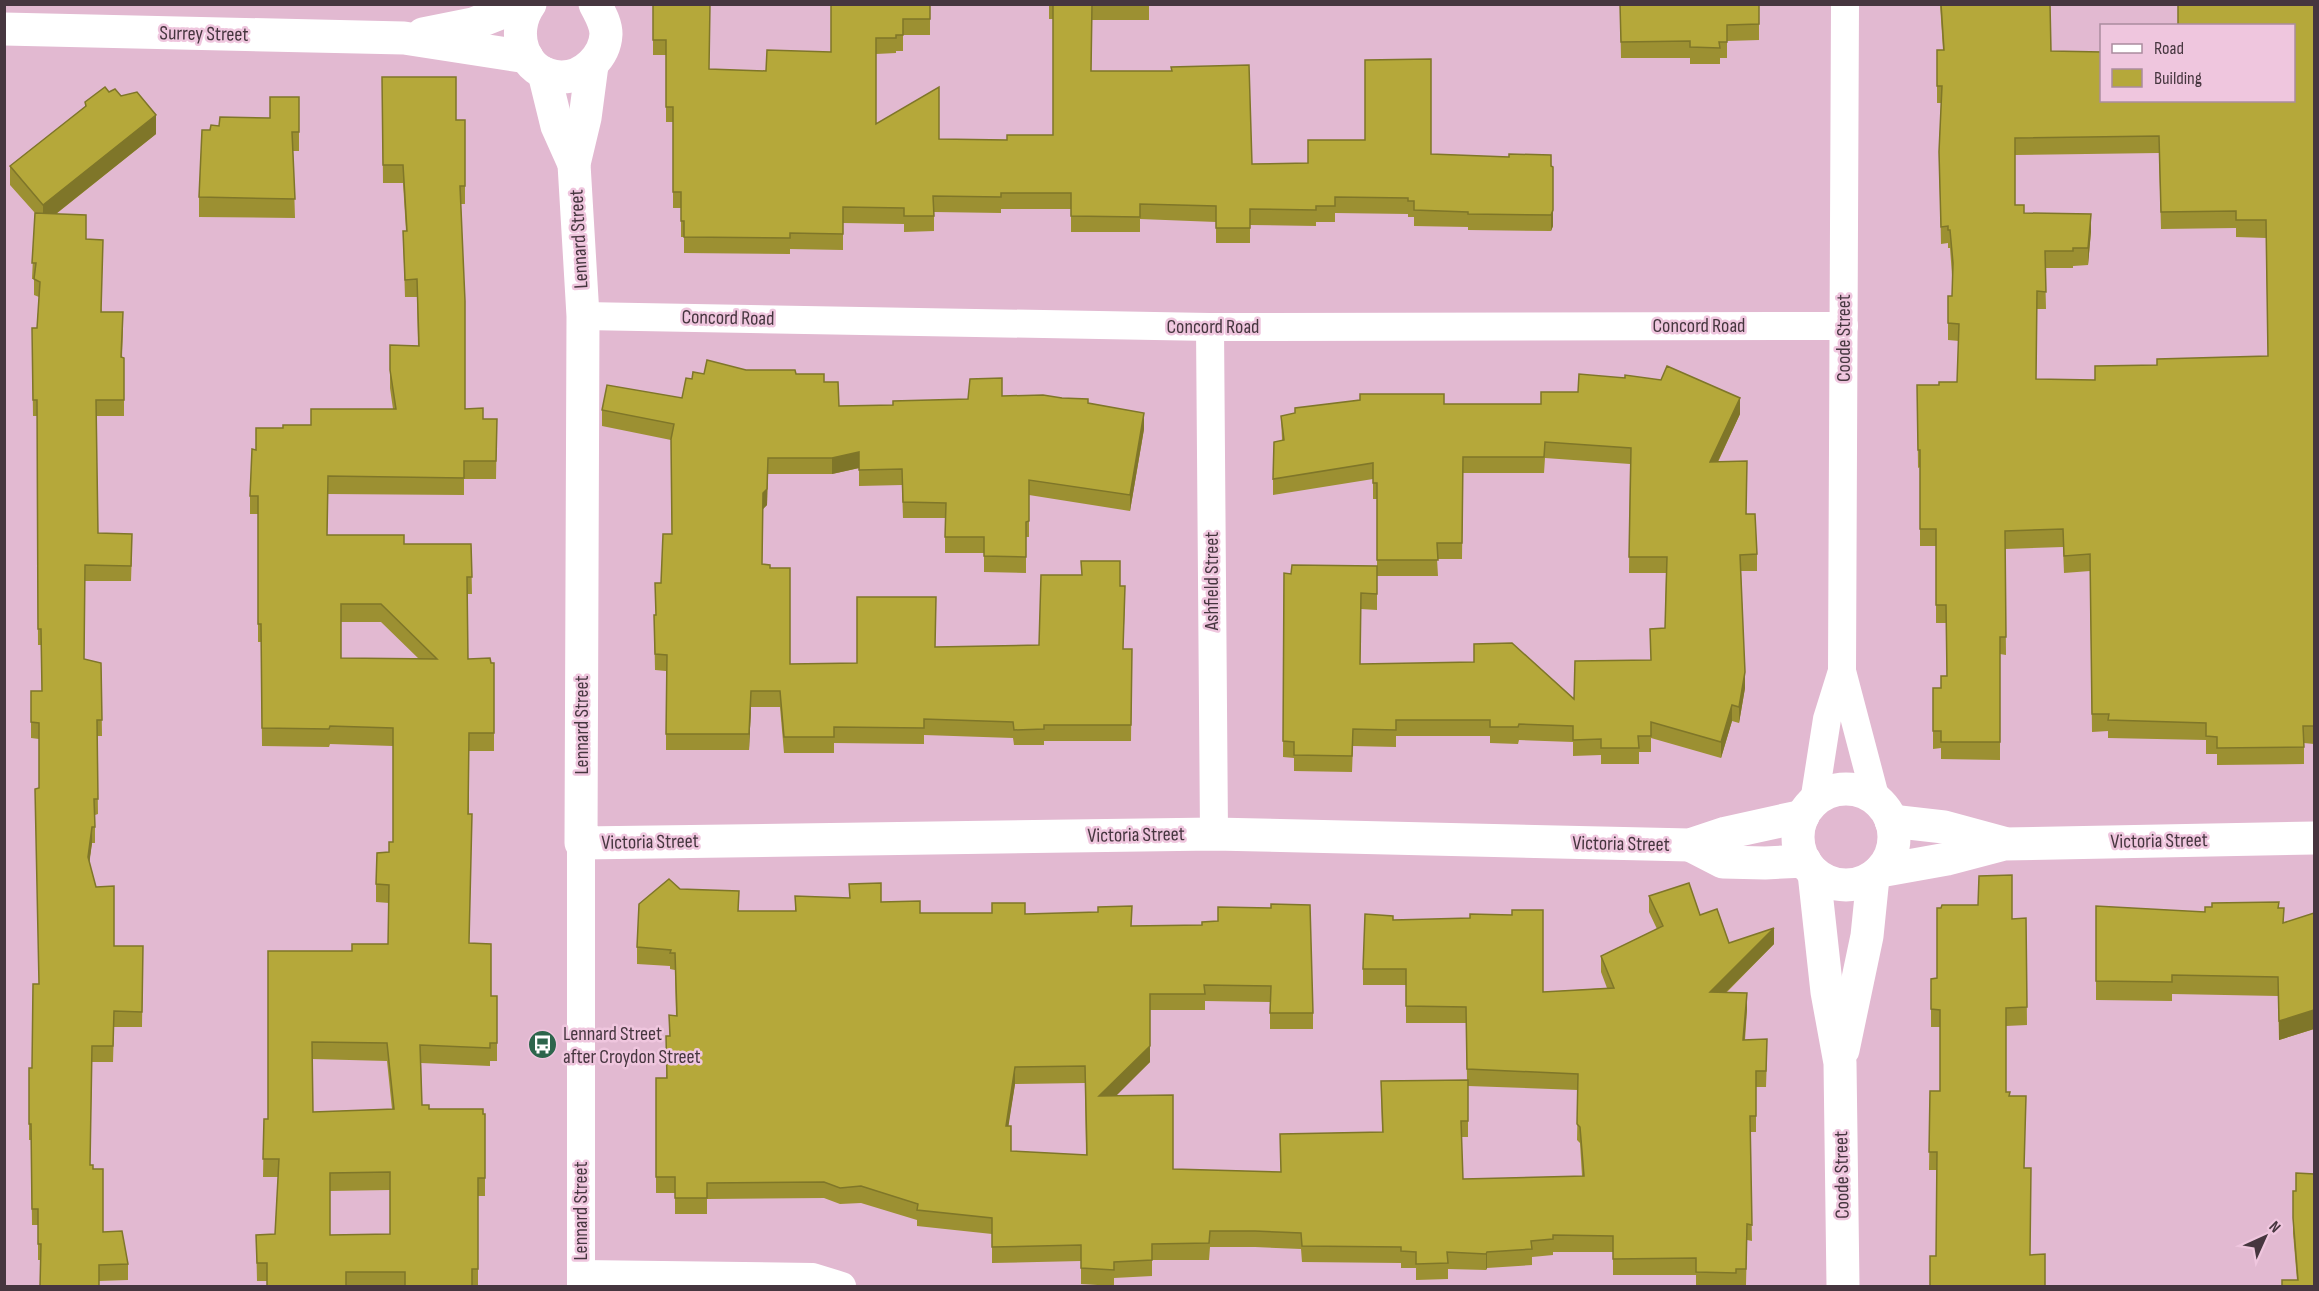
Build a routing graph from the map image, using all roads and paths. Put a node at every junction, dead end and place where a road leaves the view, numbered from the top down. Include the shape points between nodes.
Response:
1 (523, 4) edge
2 (530, 4) edge
3 (595, 4) edge
4 (1845, 4) edge
5 (4, 29) edge
6 (404, 38) junction
7 (536, 65) junction
8 (592, 65) junction
9 (574, 164) junction
10 (583, 316) junction
11 (1844, 326) junction
12 (1210, 327) junction
13 (1842, 671) junction
14 (1808, 809) junction
15 (1883, 811) junction
16 (1214, 834) junction
17 (2314, 838) edge
18 (581, 843) junction
19 (2004, 844) junction
20 (1690, 845) junction
21 (1809, 867) junction
22 (1876, 874) junction
23 (1840, 1063) junction
24 (581, 1280) edge
25 (842, 1287) edge
26 (1844, 1287) edge

1 - 6 street, Surrey Street via 472,24
2 - 7 street, Lennard Street via 522,15 519,32 521,48
3 - 8 street, Lennard Street via 606,34 602,51
4 - 11 street, Coode Street
5 - 6 street, Surrey Street
6 - 7 street, Surrey Street
7 - 8 street via 560,77 577,74
7 - 9 street, Lennard Street
8 - 9 street, Lennard Street
9 - 10 street, Lennard Street
10 - 12 street, Concord Road
10 - 18 street, Lennard Street
11 - 12 street, Concord Road
11 - 13 street, Coode Street
12 - 16 street, Ashfield Street
13 - 14 street, Coode Street via 1827,719
13 - 15 street, Coode Street
14 - 15 street via 1838,790 1864,793
14 - 20 street, Victoria Street
14 - 21 street via 1798,831 1799,847
15 - 19 street, Victoria Street
15 - 22 street via 1894,834 1893,848
16 - 18 street, Victoria Street
16 - 20 street, Victoria Street
17 - 19 street, Victoria Street
18 - 24 street, Lennard Street
19 - 22 street, Victoria Street
20 - 21 street, Victoria Street via 1723,862
21 - 22 street via 1828,882 1843,885 1858,884
21 - 23 street, Coode Street
22 - 23 street, Coode Street
23 - 26 street, Coode Street
24 - 25 street via 813,1277

